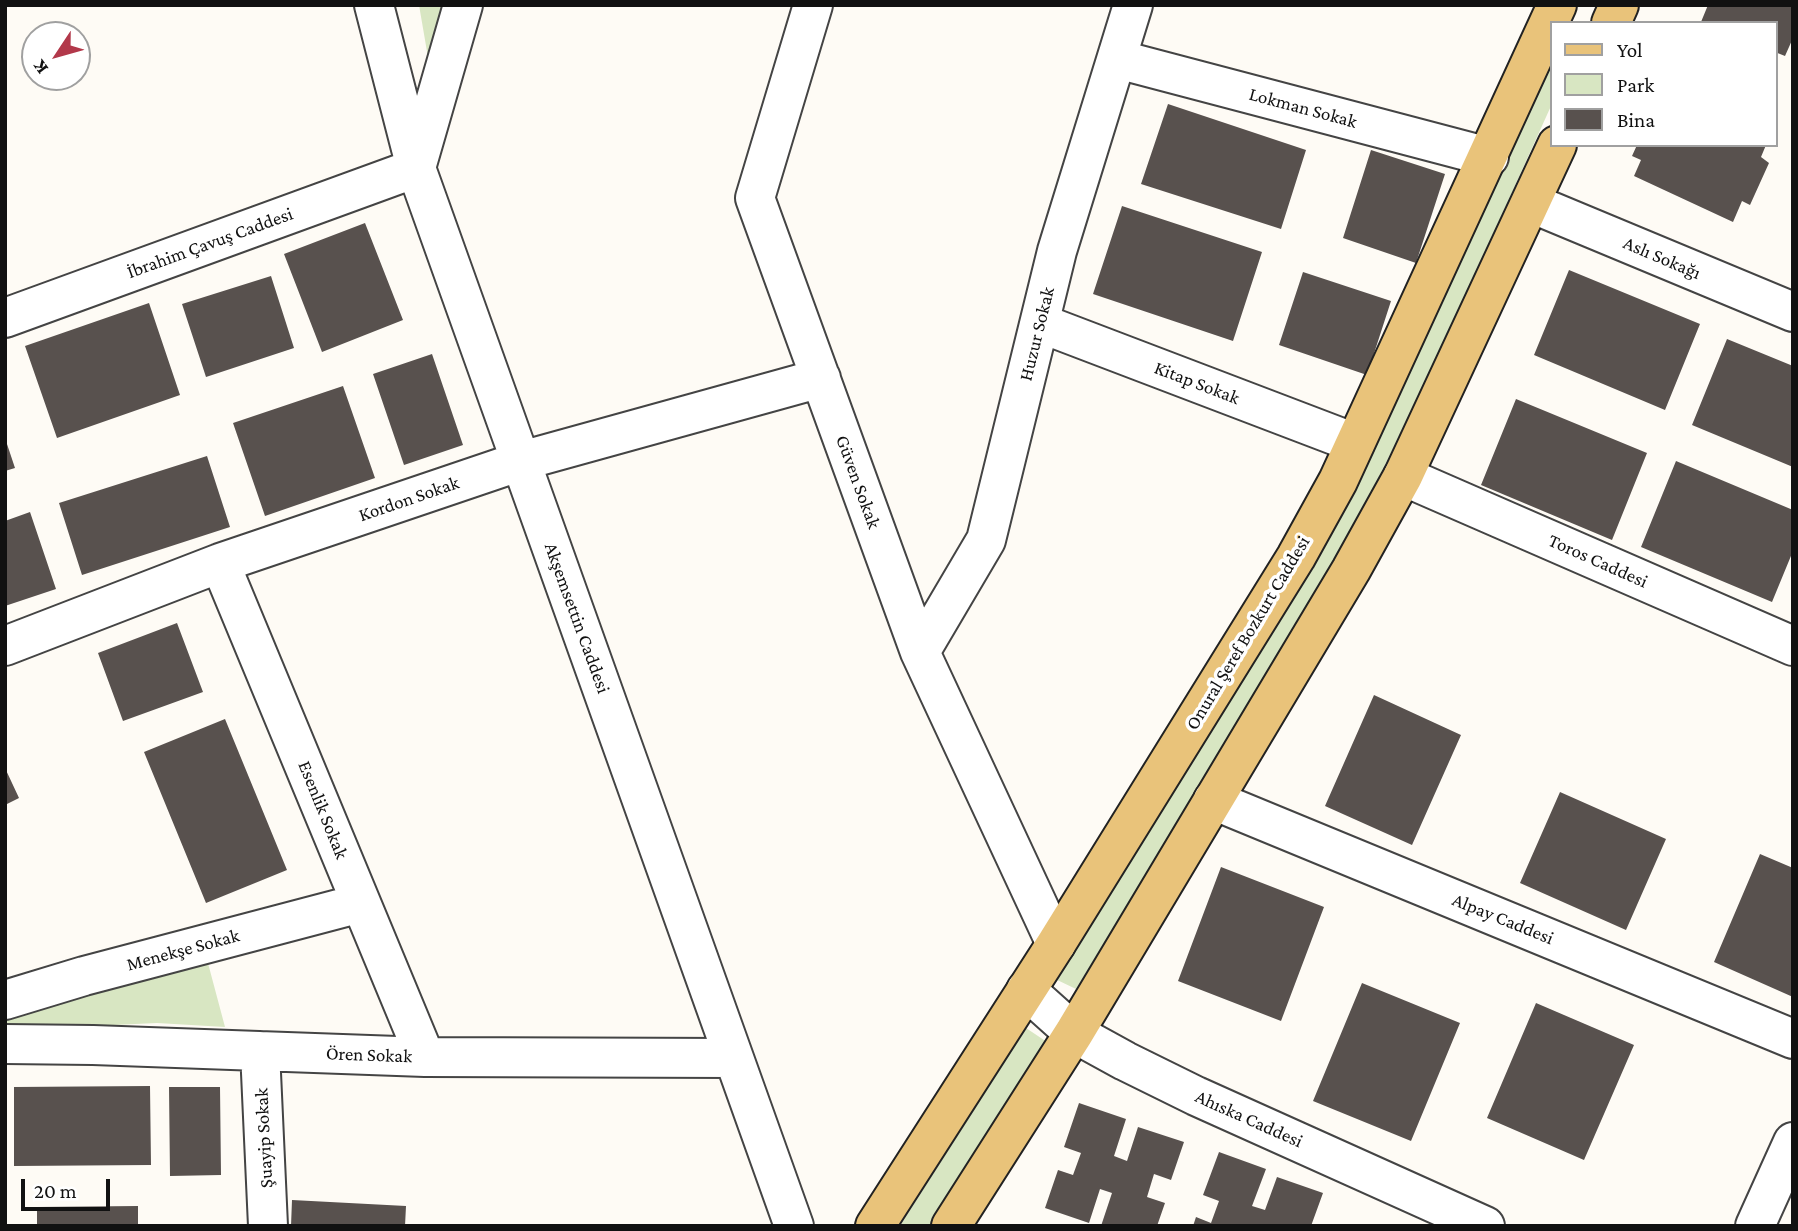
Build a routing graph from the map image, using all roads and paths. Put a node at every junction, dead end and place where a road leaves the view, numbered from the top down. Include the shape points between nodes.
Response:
1 (374, 5) edge
2 (463, 5) edge
3 (813, 5) edge
4 (1133, 5) edge
5 (1558, 5) edge
6 (1619, 5) edge
7 (1551, 21) edge
8 (1612, 21) edge
9 (1549, 25) edge
10 (1116, 59) junction
11 (1555, 147) edge
12 (1489, 157) junction
13 (416, 167) junction
14 (1531, 203) junction
15 (1793, 312) edge
16 (5, 318) edge
17 (1040, 323) junction
18 (821, 378) junction
19 (1355, 443) junction
20 (521, 461) junction
21 (1404, 476) junction
22 (220, 563) junction
23 (5, 646) edge
24 (1793, 646) edge
25 (920, 652) junction
26 (1213, 800) junction
27 (361, 902) junction
28 (1056, 944) junction
29 (1026, 990) junction
30 (5, 1000) edge
31 (1074, 1033) junction
32 (1793, 1039) edge
33 (5, 1044) edge
34 (260, 1051) junction
35 (425, 1057) junction
36 (734, 1058) junction
37 (1793, 1142) edge
38 (268, 1226) edge
39 (794, 1226) edge
40 (875, 1226) edge
41 (951, 1226) edge
42 (1485, 1226) edge
43 (1755, 1226) edge

1 - 13 street, Akşemsettin Caddesi
2 - 13 street
3 - 18 street, Güven Sokak via 755,198
4 - 10 street, Huzur Sokak
5 - 7 main road, Onural Şeref Bozkurt Caddesi
6 - 8 main road
9 - 12 main road, Onural Şeref Bozkurt Caddesi
10 - 12 street, Lokman Sokak
10 - 17 street, Huzur Sokak via 1057,251
11 - 14 main road
12 - 19 main road, Onural Şeref Bozkurt Caddesi
13 - 16 street, İbrahim Çavuş Caddesi
13 - 20 street, Akşemsettin Caddesi
14 - 15 street, Aslı Sokağı
14 - 21 main road
17 - 19 street, Kitap Sokak
17 - 25 street, Huzur Sokak via 986,540
18 - 20 street, Kordon Sokak
18 - 25 street, Güven Sokak
19 - 28 main road, Onural Şeref Bozkurt Caddesi via 1296,557
20 - 22 street, Kordon Sokak
20 - 36 street, Akşemsettin Caddesi
21 - 24 street, Toros Caddesi
21 - 26 main road
22 - 23 street, Kordon Sokak
22 - 27 street, Esenlik Sokak
25 - 28 street, Güven Sokak
26 - 31 main road
26 - 32 street, Alpay Caddesi
27 - 30 street, Menekşe Sokak
27 - 35 street, Esenlik Sokak
28 - 29 main road, Onural Şeref Bozkurt Caddesi
29 - 31 street, Ahıska Caddesi
29 - 40 main road, Onural Şeref Bozkurt Caddesi
31 - 41 main road
31 - 42 street, Ahıska Caddesi via 1196,1096
33 - 34 street, Ören Sokak
34 - 35 street, Ören Sokak
34 - 38 street, Şuayip Sokak
35 - 36 street, Ören Sokak
36 - 39 street, Akşemsettin Caddesi
37 - 43 street

